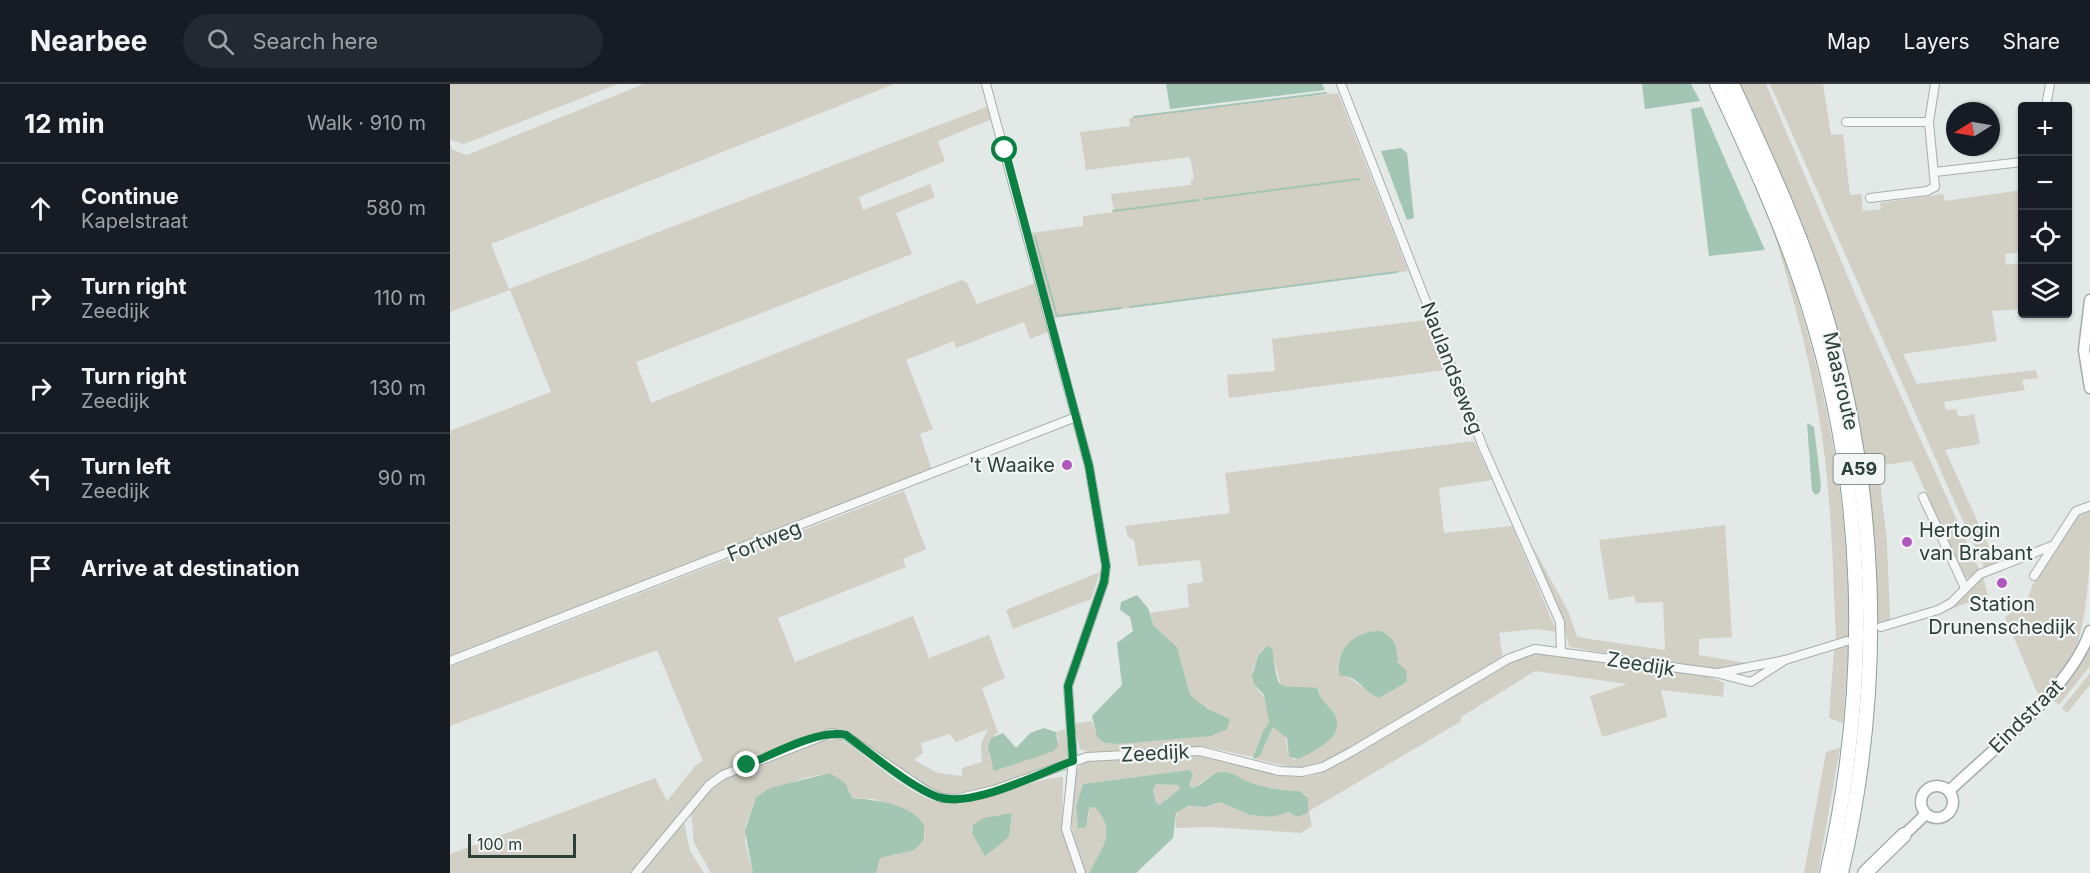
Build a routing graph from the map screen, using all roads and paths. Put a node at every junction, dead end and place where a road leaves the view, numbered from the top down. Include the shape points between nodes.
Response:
1 (986, 84) edge
2 (1341, 84) edge
3 (1717, 84) edge
4 (1731, 84) edge
5 (1935, 84) edge
6 (2050, 84) edge
7 (2047, 102) edge
8 (1846, 122) dead end
9 (1929, 122) junction
10 (2018, 162) edge
11 (1935, 172) junction
12 (1870, 198) dead end
13 (2090, 300) edge
14 (2090, 388) edge
15 (1076, 417) junction
16 (1923, 497) dead end
17 (2090, 506) edge
18 (2054, 545) junction
19 (2034, 576) dead end
20 (1965, 588) junction
21 (1881, 627) dead end
22 (2090, 631) edge
23 (1847, 641) dead end
24 (1562, 651) junction
25 (1785, 660) junction
26 (450, 661) edge
27 (1716, 673) junction
28 (1073, 761) junction
29 (1949, 791) junction
30 (1926, 814) junction
31 (1904, 835) junction
32 (636, 873) edge
33 (1081, 873) edge
34 (1827, 873) edge
35 (1841, 873) edge
36 (1865, 873) edge
37 (1879, 873) edge

1 - 15 street
2 - 24 street, Naulandseweg via 1483,447 1560,622
3 - 34 highway, Maasroute / A59 via 1768,195 1807,301 1829,382 1850,499 1856,592 1854,684 1847,770
4 - 35 highway, Maasroute / A59 via 1780,190 1820,297 1859,464 1868,550 1870,681 1862,771
5 - 9 street
6 - 7 street
8 - 9 street
9 - 11 street
10 - 11 street
11 - 12 street via 1935,188
13 - 14 main road via 2084,350
15 - 26 street, Fortweg
15 - 28 street via 1089,466 1106,566 1068,686
16 - 20 street
17 - 18 street via 2076,511
18 - 19 street
18 - 20 street via 1980,574
20 - 21 street via 1952,603 1938,610
22 - 29 main road, Eindstraat via 2081,654 2062,681
23 - 25 street, Zeedijk
24 - 27 street, Zeedijk
24 - 28 street, Zeedijk via 1535,649 1515,655 1351,752 1313,770 1280,771 1200,751
25 - 27 street, Zeedijk
25 - 27 street, Zeedijk via 1751,682
28 - 32 street, Zeedijk via 994,790 948,798 925,790 846,735 824,734 723,775 709,786
28 - 33 street via 1066,829
29 - 30 main road via 1954,802 1950,813 1935,819
29 - 30 main road via 1939,786 1928,789 1921,803
30 - 31 main road
31 - 36 highway
31 - 37 highway

